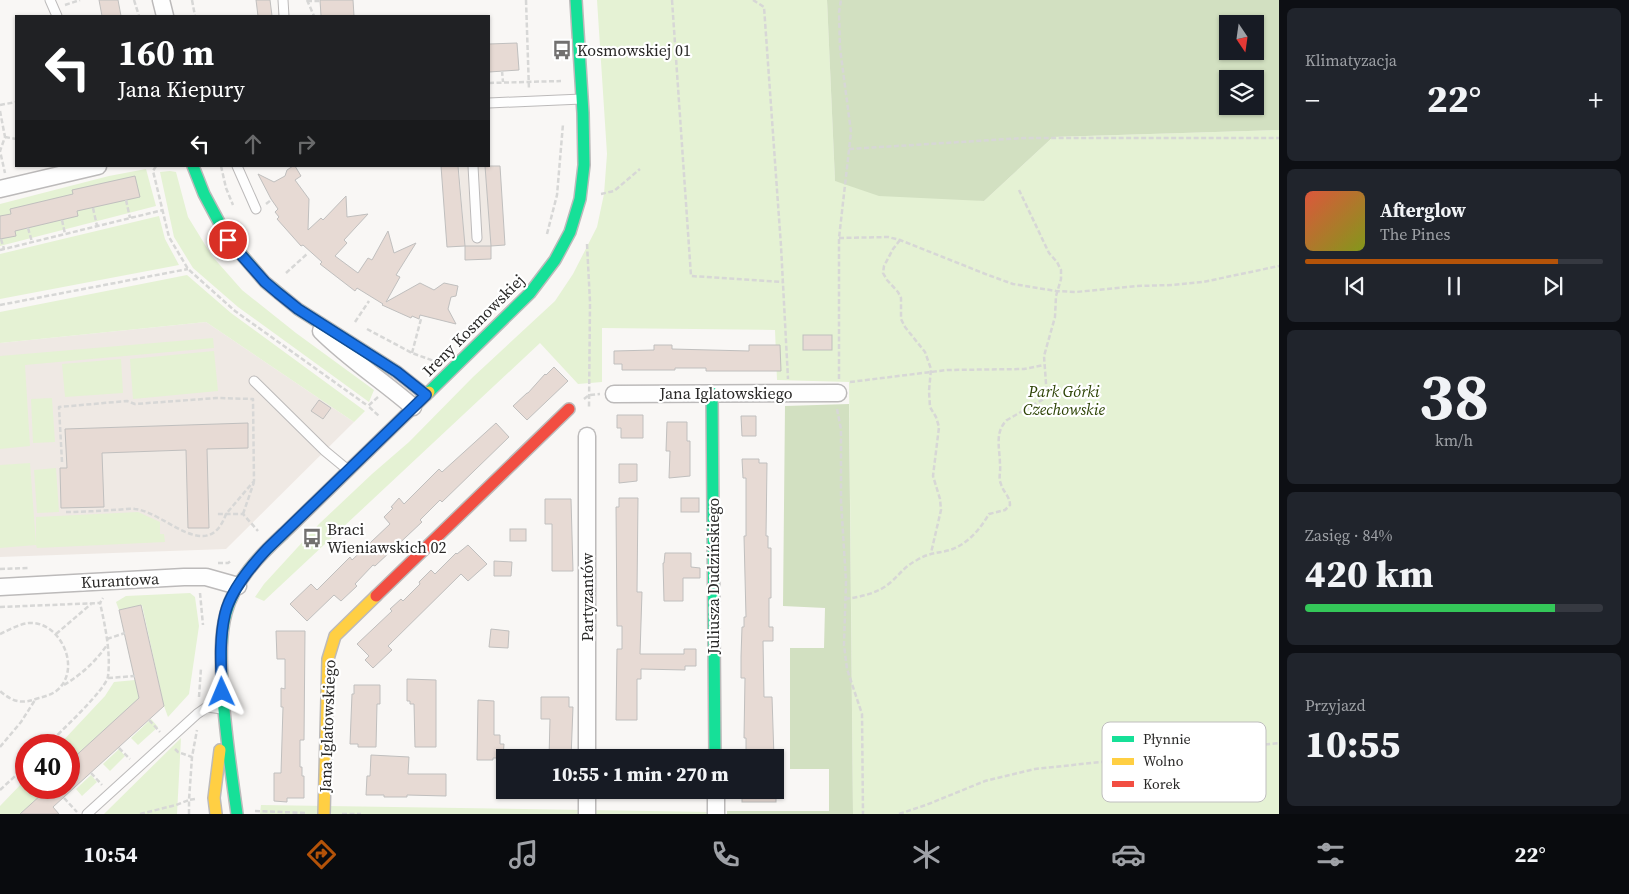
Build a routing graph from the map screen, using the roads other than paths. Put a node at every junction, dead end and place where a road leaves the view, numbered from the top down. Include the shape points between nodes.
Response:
1 (50, 0) edge
2 (161, 0) edge
3 (283, 0) edge
4 (576, 0) edge
5 (56, 13) edge
6 (165, 15) edge
7 (284, 15) edge
8 (582, 99) junction
9 (490, 103) edge
10 (93, 167) edge
11 (193, 167) edge
12 (237, 167) edge
13 (473, 167) edge
14 (4, 188) edge
15 (256, 209) dead end
16 (477, 238) dead end
17 (298, 309) junction
18 (254, 381) dead end
19 (837, 390) road end
20 (614, 394) road end
21 (712, 394) junction
22 (426, 395) junction
23 (413, 407) junction
24 (569, 409) road end
25 (587, 436) dead end
26 (348, 470) junction
27 (0, 586) edge
28 (238, 586) junction
29 (222, 708) junction
30 (224, 722) junction
31 (587, 749) edge
32 (715, 749) edge
33 (587, 799) edge
34 (716, 799) edge
35 (87, 814) edge
36 (216, 814) edge
37 (236, 814) edge
38 (324, 814) edge
39 (587, 814) edge
40 (716, 814) edge

1 - 5 lane
2 - 6 street
3 - 7 lane
4 - 8 street, Ireny Kosmowskiej
8 - 9 lane
8 - 22 street, Ireny Kosmowskiej via 583,176 574,221 562,248 545,276 523,301
10 - 14 street
11 - 17 street via 228,240 265,282
12 - 15 lane
13 - 16 lane
17 - 22 street via 397,372
17 - 23 street via 338,348
18 - 26 lane
19 - 21 street, Jana Iglatowskiego
20 - 21 street, Jana Iglatowskiego
21 - 32 street, Juliusza Dudzińskiego
22 - 23 street, Ireny Kosmowskiej
23 - 26 street, Ireny Kosmowskiej
24 - 38 street, Jana Iglatowskiego via 335,636 328,659
25 - 31 street, Partyzantów
26 - 28 street, Ireny Kosmowskiej via 267,549
27 - 28 street, Kurantowa via 206,577
28 - 29 street, Ireny Kosmowskiej via 226,612 222,635
29 - 30 street, Ireny Kosmowskiej
29 - 35 lane via 206,708 197,714
30 - 36 street, Ireny Kosmowskiej via 214,798
30 - 37 street, Ireny Kosmowskiej
33 - 39 street
34 - 40 street

